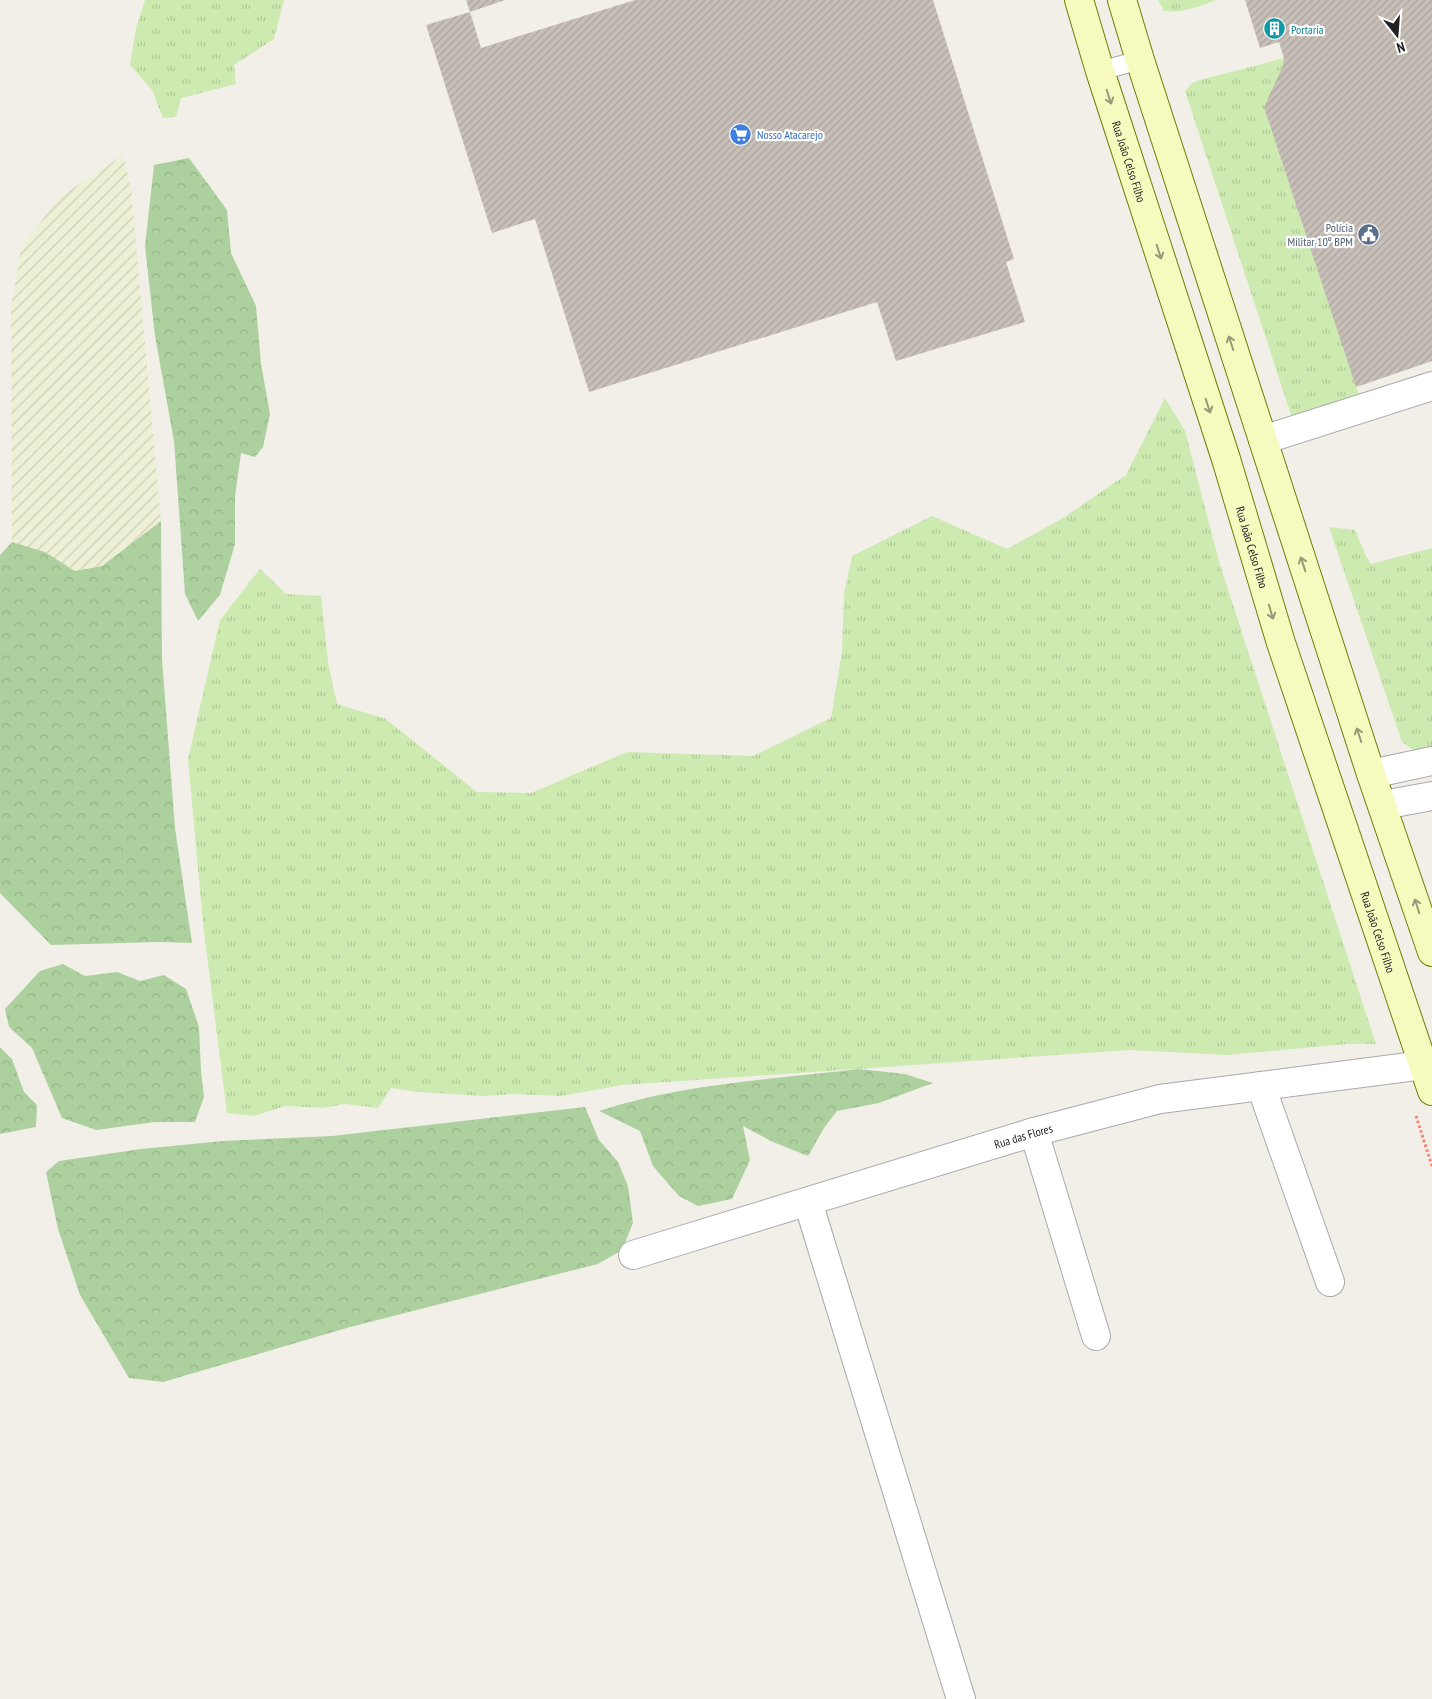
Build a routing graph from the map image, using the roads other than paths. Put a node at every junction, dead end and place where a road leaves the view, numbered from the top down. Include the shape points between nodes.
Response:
1 (1080, 0) edge
2 (1122, 0) edge
3 (1140, 60) junction
4 (1100, 70) junction
5 (1432, 386) edge
6 (1263, 440) junction
7 (1432, 761) edge
8 (1371, 774) junction
9 (1432, 796) edge
10 (1383, 805) junction
11 (1432, 952) edge
12 (1428, 1078) edge
13 (1261, 1086) junction
14 (1034, 1132) junction
15 (808, 1202) junction
16 (634, 1255) dead end
17 (1330, 1282) dead end
18 (1096, 1336) dead end
19 (961, 1699) edge

1 - 4 main road, Rua João Celso Filho
2 - 3 main road
3 - 4 lane
6 -> 3 main road
4 -> 12 main road, Rua João Celso Filho via 1226,459 1281,644
5 - 6 street
8 -> 6 main road
7 - 8 street
8 - 10 main road
9 - 10 street
11 -> 10 main road
12 - 13 street, Rua das Flores
13 - 14 street, Rua das Flores via 1160,1099
13 - 17 street
14 - 15 street, Rua das Flores
14 - 18 street
15 - 16 street, Rua das Flores
15 - 19 street

